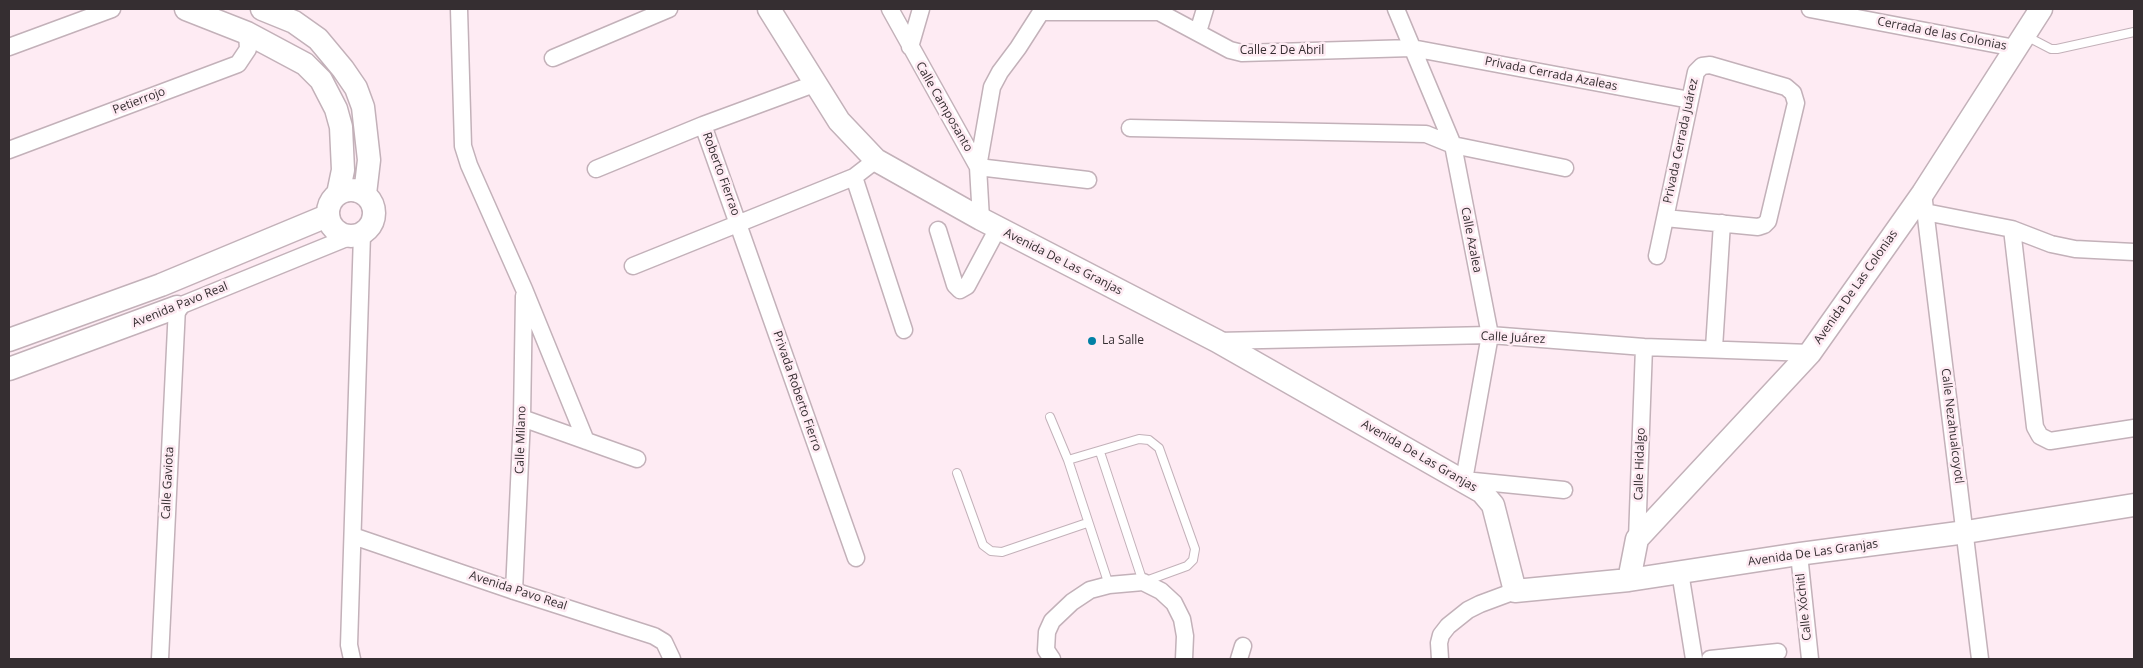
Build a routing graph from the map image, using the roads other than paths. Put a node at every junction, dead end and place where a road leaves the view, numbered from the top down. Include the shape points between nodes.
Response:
1 (112, 9) edge
2 (186, 9) edge
3 (262, 9) edge
4 (460, 9) edge
5 (669, 9) edge
6 (769, 9) edge
7 (890, 9) edge
8 (921, 9) edge
9 (1205, 9) edge
10 (1396, 9) edge
11 (1810, 9) edge
12 (2041, 9) edge
13 (1042, 10) edge
14 (1159, 10) edge
15 (1198, 32) junction
16 (2134, 32) edge
17 (247, 33) junction
18 (2020, 42) junction
19 (9, 47) edge
20 (910, 47) junction
21 (1412, 48) junction
22 (553, 58) dead end
23 (814, 84) junction
24 (1690, 100) junction
25 (703, 125) junction
26 (1130, 128) dead end
27 (1453, 145) junction
28 (9, 150) edge
29 (876, 160) junction
30 (978, 167) junction
31 (1565, 168) dead end
32 (596, 169) dead end
33 (854, 177) junction
34 (1088, 180) dead end
35 (338, 194) junction
36 (365, 194) junction
37 (1924, 202) junction
38 (328, 216) junction
39 (1665, 218) junction
40 (989, 223) junction
41 (1722, 223) junction
42 (739, 224) junction
43 (2012, 229) junction
44 (938, 230) dead end
45 (356, 235) junction
46 (2134, 252) edge
47 (1657, 256) dead end
48 (633, 266) dead end
49 (524, 289) junction
50 (177, 307) junction
51 (904, 330) dead end
52 (1490, 335) junction
53 (9, 340) edge
54 (1216, 341) junction
55 (1644, 347) junction
56 (1714, 348) junction
57 (1810, 353) junction
58 (9, 369) edge
59 (1050, 417) dead end
60 (522, 418) junction
61 (2134, 428) edge
62 (586, 441) junction
63 (1100, 452) junction
64 (637, 459) dead end
65 (1068, 460) junction
66 (957, 473) dead end
67 (1464, 480) junction
68 (1564, 490) dead end
69 (2134, 505) edge
70 (1087, 523) junction
71 (1966, 532) junction
72 (352, 536) junction
73 (1637, 539) junction
74 (1798, 554) junction
75 (856, 558) dead end
76 (1680, 572) junction
77 (1629, 580) junction
78 (1143, 582) junction
79 (1109, 585) junction
80 (514, 591) junction
81 (1515, 592) junction
82 (1778, 652) dead end
83 (160, 659) edge
84 (352, 659) edge
85 (672, 659) edge
86 (1052, 659) edge
87 (1184, 659) edge
88 (1440, 659) edge
89 (1694, 659) edge
90 (1710, 659) edge
91 (1810, 659) edge
92 (1980, 659) edge

1 - 19 street
2 - 17 street
3 - 36 street via 294,22 318,39 356,88 363,107 369,160
4 - 49 street, Calle Milano via 463,146
5 - 22 street
6 - 23 street, Avenida De Las Granjas
7 - 20 street, Calle Camposanto
8 - 20 street, Calle Camposanto
9 - 15 street
10 - 21 street, Calle Azalea
11 - 18 street, Cerrada de las Colonias
12 - 18 street, Avenida De Las Colonias
13 - 14 street, Calle 2 De Abril
13 - 30 street via 992,87
14 - 15 street, Calle 2 De Abril
15 - 21 street, Calle 2 De Abril via 1242,53
16 - 18 lane via 2057,48
17 - 28 street, Petierrojo via 248,49 238,64
17 - 35 street via 305,64 321,80 341,127 343,170
18 - 37 street, Avenida De Las Colonias
20 - 30 street, Calle Camposanto
21 - 24 street, Privada Cerrada Azaleas
21 - 27 street, Calle Azalea
23 - 25 street
23 - 29 street, Avenida De Las Granjas via 839,120
24 - 39 street, Privada Cerrada Juárez
24 - 41 street, Privada Cerrada Juárez via 1696,72 1702,66 1710,65 1786,87 1793,93 1796,103 1768,220 1758,227
25 - 32 street
25 - 42 street, Roberto Fierrao
26 - 27 street via 1426,134
27 - 31 street
27 - 52 street, Calle Azalea
29 - 33 street
29 - 40 street, Avenida De Las Granjas
30 - 34 street
30 - 40 street
33 - 42 street
33 - 51 street
35 - 36 street via 357,190
35 - 38 street via 328,208
36 - 45 street via 372,201 374,220 369,228
37 - 43 street
37 - 57 street, Avenida De Las Colonias
37 - 71 street, Calle Nezahualcoyotl
38 - 45 street via 335,230
38 - 53 street, Avenida Pavo Real via 170,282
39 - 41 street, Privada Cerrada Juárez
39 - 47 street, Privada Cerrada Juárez
40 - 44 street via 967,286 960,290 955,285
40 - 54 street, Avenida De Las Granjas
41 - 56 street
42 - 48 street
42 - 75 street, Privada Roberto Fierro
43 - 46 street via 2075,249
43 - 61 street via 2035,427 2040,436 2050,441
45 - 50 street, Avenida Pavo Real
45 - 72 street
49 - 60 street, Calle Milano
49 - 62 street, Calle Milano
50 - 58 street, Avenida Pavo Real
50 - 83 street, Calle Gaviota
52 - 54 street, Calle Juárez
52 - 55 street, Calle Juárez
52 - 67 street, Calle Azalea
54 - 67 street, Avenida De Las Granjas
55 - 56 street, Calle Juárez
55 - 73 street, Calle Hidalgo
56 - 57 street, Calle Juárez
57 - 73 street, Avenida De Las Colonias
59 - 65 lane
60 - 62 street
60 - 80 street, Calle Milano
62 - 64 street
63 - 65 lane
63 - 78 lane
63 - 78 lane via 1139,439 1149,440 1158,448 1195,549 1193,560 1187,566
65 - 70 lane
66 - 70 lane via 983,545 991,551 1002,552
67 - 68 street
67 - 81 street, Avenida De Las Granjas via 1482,492 1493,505
69 - 71 street, Avenida De Las Granjas
70 - 79 lane
71 - 74 street, Avenida De Las Granjas
71 - 92 street, Calle Nezahualcoyotl
72 - 80 street, Avenida Pavo Real
72 - 84 street
73 - 77 street, Calle Hidalgo
74 - 76 street, Avenida De Las Granjas
74 - 91 street, Calle Xóchitl
76 - 77 street, Avenida De Las Granjas
76 - 89 street
77 - 81 street, Avenida De Las Granjas
78 - 79 street
78 - 87 street via 1161,591 1174,603 1182,619
79 - 86 street via 1090,590 1052,620 1045,642
80 - 85 street, Avenida Pavo Real via 654,636 664,642
81 - 88 street via 1474,607 1448,626 1439,643
82 - 90 street

